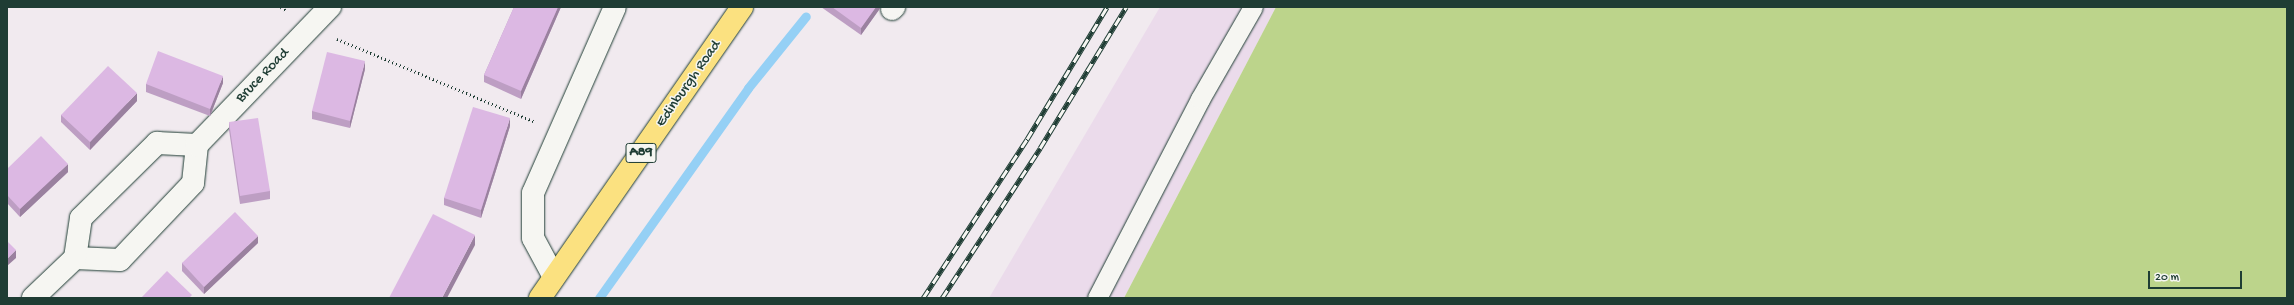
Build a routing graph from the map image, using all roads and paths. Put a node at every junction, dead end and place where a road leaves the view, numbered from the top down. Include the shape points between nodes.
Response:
1 (281, 7) edge
2 (330, 7) edge
3 (615, 7) edge
4 (742, 7) edge
5 (1253, 7) edge
6 (310, 28) junction
7 (560, 132) junction
8 (197, 145) junction
9 (75, 258) junction
10 (554, 277) junction
11 (33, 298) edge
12 (540, 298) edge
13 (1097, 298) edge

1 - 6 path
2 - 6 street, Bruce Road
3 - 7 street
4 - 10 main road, Edinburgh Road / A89
5 - 13 lane via 1200,99
6 - 7 path
6 - 8 street, Bruce Road
7 - 10 street via 533,193 532,238
8 - 9 street via 157,143 81,218
8 - 9 street via 193,183 120,260
9 - 11 street
10 - 12 main road, Edinburgh Road / A89

